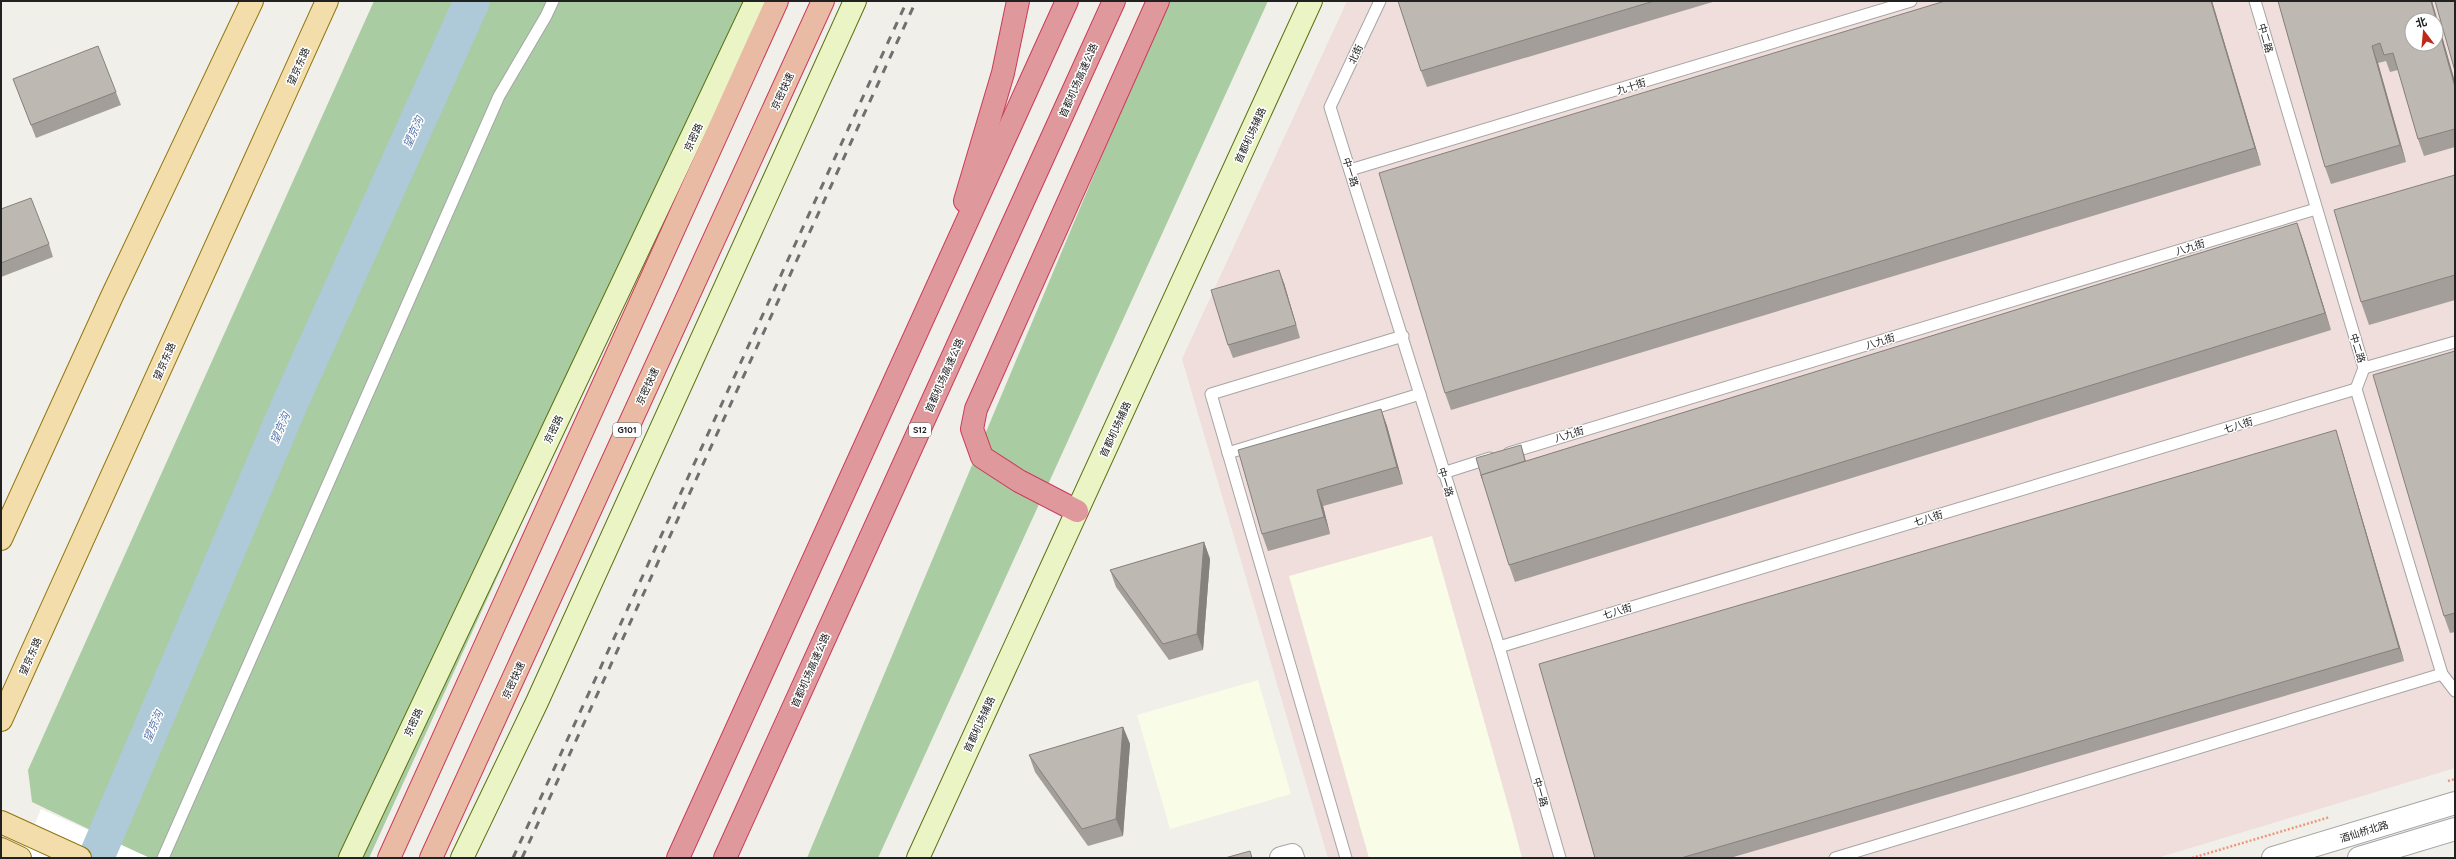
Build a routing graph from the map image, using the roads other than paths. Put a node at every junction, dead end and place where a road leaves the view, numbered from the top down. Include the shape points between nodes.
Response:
1 (252, 1) edge
2 (327, 1) edge
3 (553, 1) edge
4 (756, 1) edge
5 (777, 1) edge
6 (823, 1) edge
7 (856, 1) edge
8 (1018, 1) edge
9 (1067, 1) edge
10 (1114, 1) edge
11 (1158, 1) edge
12 (1311, 1) edge
13 (1380, 1) edge
14 (1911, 1) edge
15 (2255, 1) edge
16 (1330, 107) joint
17 (1350, 170) junction
18 (2316, 209) junction
19 (939, 287) junction
20 (1403, 336) junction
21 (2455, 342) edge
22 (2364, 368) junction
23 (2356, 389) junction
24 (1420, 394) junction
25 (1228, 453) junction
26 (1443, 472) junction
27 (1077, 511) junction
28 (1, 539) edge
29 (1499, 647) junction
30 (2442, 674) junction
31 (2455, 691) edge
32 (1, 720) edge
33 (2455, 804) edge
34 (1, 822) edge
35 (2455, 829) edge
36 (80, 858) edge
37 (162, 858) edge
38 (350, 858) edge
39 (389, 858) edge
40 (431, 858) edge
41 (462, 858) edge
42 (678, 858) edge
43 (725, 858) edge
44 (918, 858) edge
45 (1281, 858) edge
46 (1292, 858) edge
47 (1346, 858) edge
48 (1560, 858) edge
49 (1835, 858) edge
50 (2273, 858) edge
51 (2359, 858) edge

1 - 28 main road via 112,296
2 - 32 main road, 望京东路
3 - 37 lane via 499,96
4 - 38 main road, 京密路 via 645,242 479,581
5 - 39 highway
6 - 40 highway, 京密快速 / G101
7 - 41 main road via 537,702
8 - 19 highway via 1004,73
9 - 19 highway
10 - 43 highway, 首都机场高速公路 / S12
11 - 27 highway via 976,409 972,429 982,457
12 - 27 main road, 首都机场辅路
13 - 16 lane, 北街
14 - 17 lane, 九十街
15 - 18 lane, 中二路
16 - 17 lane, 中一路
17 - 20 lane, 中一路
18 - 22 lane, 中二路
18 - 26 lane, 八九街
19 - 42 highway
20 - 24 lane, 中一路
20 - 25 lane via 1211,394
21 - 22 lane
22 - 23 lane, 中二路
23 - 29 lane, 七八街
23 - 30 lane
24 - 25 lane
24 - 26 lane, 中一路
25 - 47 lane
26 - 29 lane, 中一路
27 - 44 main road, 首都机场辅路
29 - 48 lane, 中一路
30 - 31 lane
30 - 49 lane
33 - 50 street, 酒仙桥北路
34 - 36 main road
35 - 51 street
45 - 46 street via 1292,855

